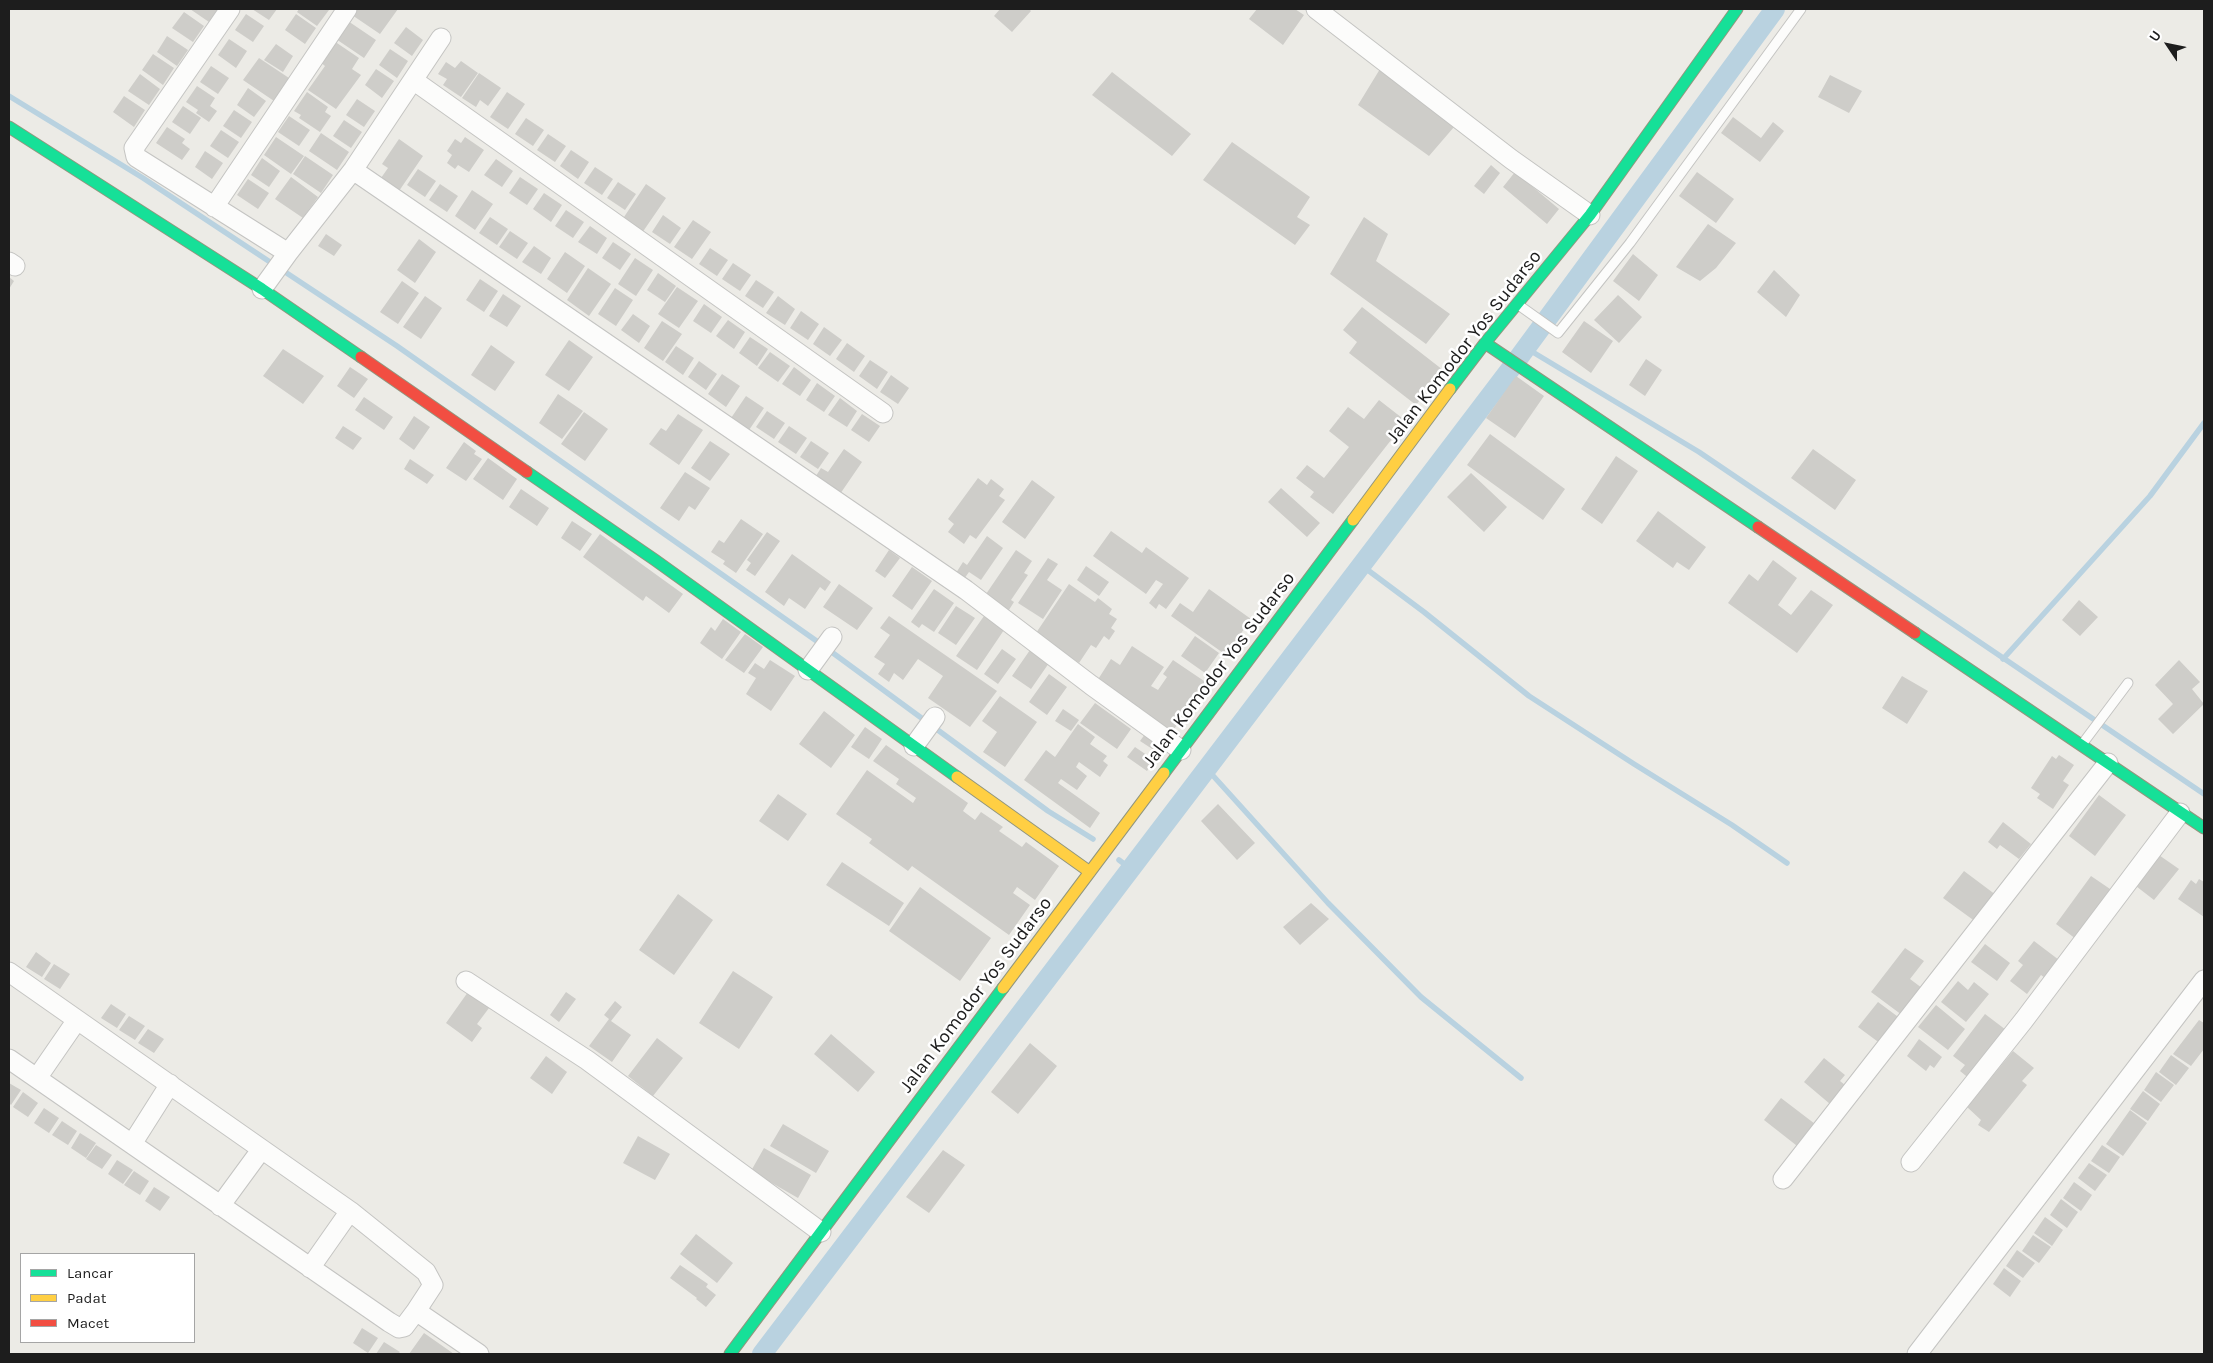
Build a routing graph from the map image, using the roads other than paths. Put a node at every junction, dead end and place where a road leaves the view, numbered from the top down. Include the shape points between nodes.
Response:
1 (230, 9) edge
2 (347, 9) edge
3 (1316, 9) edge
4 (1737, 9) edge
5 (1800, 9) edge
6 (440, 38) dead end
7 (413, 80) junction
8 (9, 127) edge
9 (353, 170) junction
10 (214, 207) junction
11 (1590, 215) junction
12 (284, 258) junction
13 (266, 285) junction
14 (1517, 304) junction
15 (1485, 344) junction
16 (884, 412) dead end
17 (832, 637) dead end
18 (813, 664) junction
19 (2128, 683) dead end
20 (935, 717) dead end
21 (918, 740) junction
22 (2082, 745) junction
23 (1181, 750) junction
24 (2108, 763) junction
25 (2180, 813) junction
26 (2204, 828) edge
27 (1090, 872) junction
28 (9, 972) edge
29 (2204, 980) edge
30 (466, 981) dead end
31 (77, 1020) junction
32 (9, 1059) edge
33 (37, 1078) junction
34 (170, 1084) junction
35 (132, 1144) junction
36 (261, 1150) junction
37 (1911, 1162) dead end
38 (1783, 1179) dead end
39 (220, 1206) junction
40 (350, 1211) junction
41 (820, 1232) junction
42 (310, 1268) junction
43 (416, 1312) junction
44 (479, 1354) edge
45 (730, 1354) edge
46 (1917, 1354) edge

1 - 10 street via 134,148 136,157 144,164
2 - 10 street
3 - 11 street via 1510,159
4 - 11 street, Jalan Komodor Yos Sudarso
5 - 14 lane via 1630,243 1558,333
6 - 7 street
7 - 9 street
7 - 16 street
8 - 13 street
9 - 12 street
9 - 23 street via 966,590
10 - 12 street
11 - 14 street, Jalan Komodor Yos Sudarso
12 - 13 street
13 - 18 street via 655,560
14 - 15 street, Jalan Komodor Yos Sudarso
15 - 22 street
15 - 23 street, Jalan Komodor Yos Sudarso
17 - 18 street
18 - 21 street
19 - 22 lane
20 - 21 street
21 - 27 street
22 - 24 street
23 - 27 street, Jalan Komodor Yos Sudarso
24 - 25 street
24 - 38 street
25 - 26 street
25 - 37 street via 2030,1013
27 - 41 street, Jalan Komodor Yos Sudarso
28 - 31 street
29 - 46 street
30 - 41 street via 587,1060
31 - 33 street
31 - 34 street
32 - 33 street
33 - 35 street
34 - 35 street
34 - 36 street
35 - 39 street
36 - 39 street
36 - 40 street
39 - 42 street
40 - 42 street
40 - 43 street via 426,1272 433,1286
41 - 45 street, Jalan Komodor Yos Sudarso
42 - 43 street via 399,1328 404,1327
43 - 44 street

